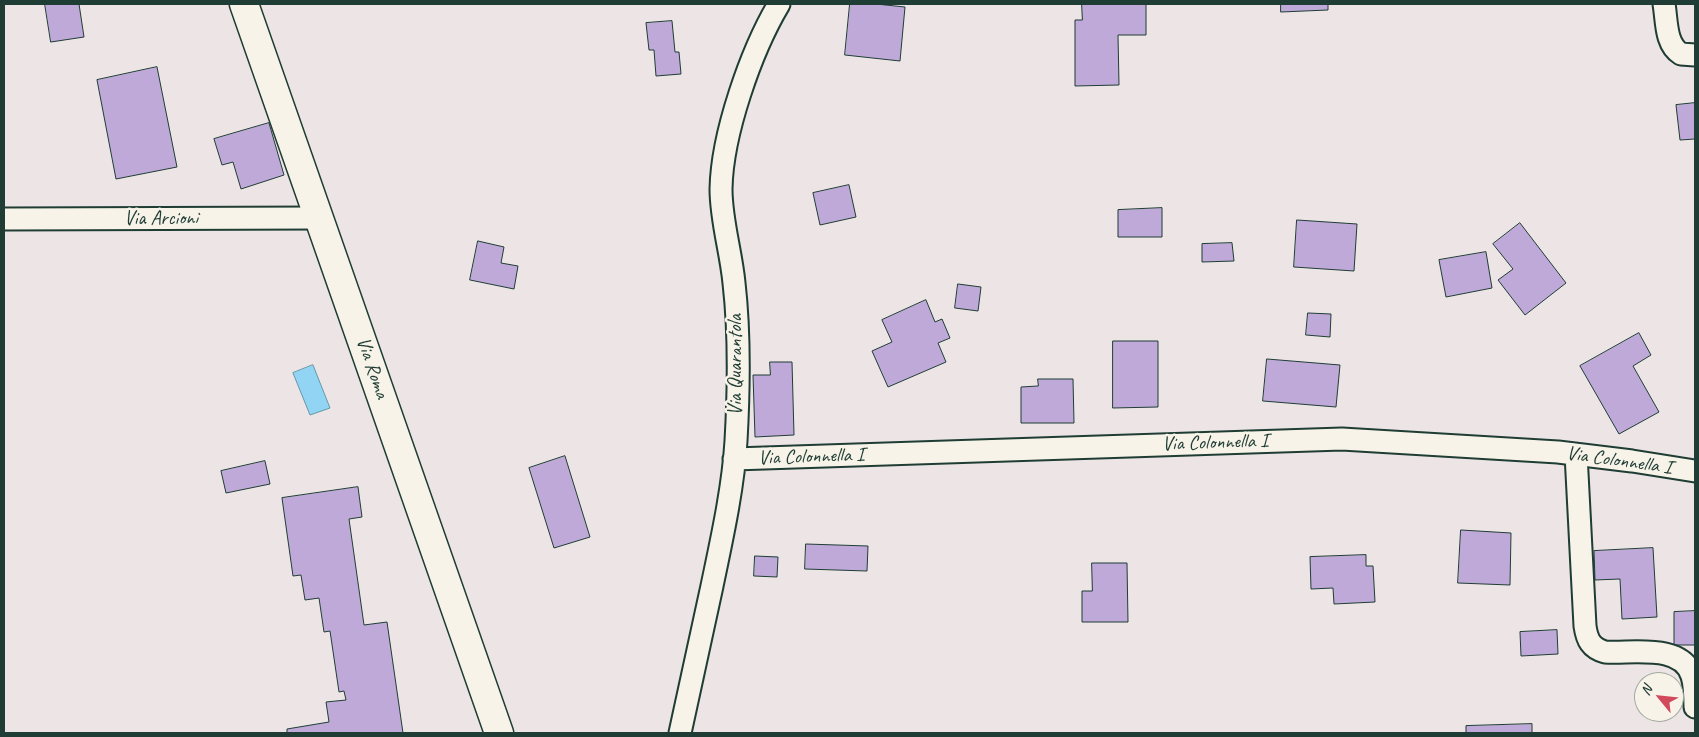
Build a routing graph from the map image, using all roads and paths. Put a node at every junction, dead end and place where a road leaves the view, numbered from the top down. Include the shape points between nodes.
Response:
1 (244, 4) edge
2 (779, 4) edge
3 (1664, 4) edge
4 (1695, 55) edge
5 (319, 218) junction
6 (4, 219) edge
7 (1576, 454) junction
8 (734, 459) junction
9 (1695, 471) edge
10 (1695, 707) edge
11 (499, 733) edge
12 (680, 733) edge

1 - 5 main road, Via Roma
2 - 8 street, Via Quarantola via 746,77 723,162 722,205 738,329
3 - 4 street via 1672,47 1681,54
5 - 6 street, Via Arcioni
5 - 11 main road, Via Roma
7 - 8 street, Via Colonnella I via 1342,439
7 - 9 street, Via Colonnella I
7 - 10 street via 1584,626 1588,641 1605,652 1660,653 1683,660 1692,674
8 - 12 street, Via Quarantola via 720,547

